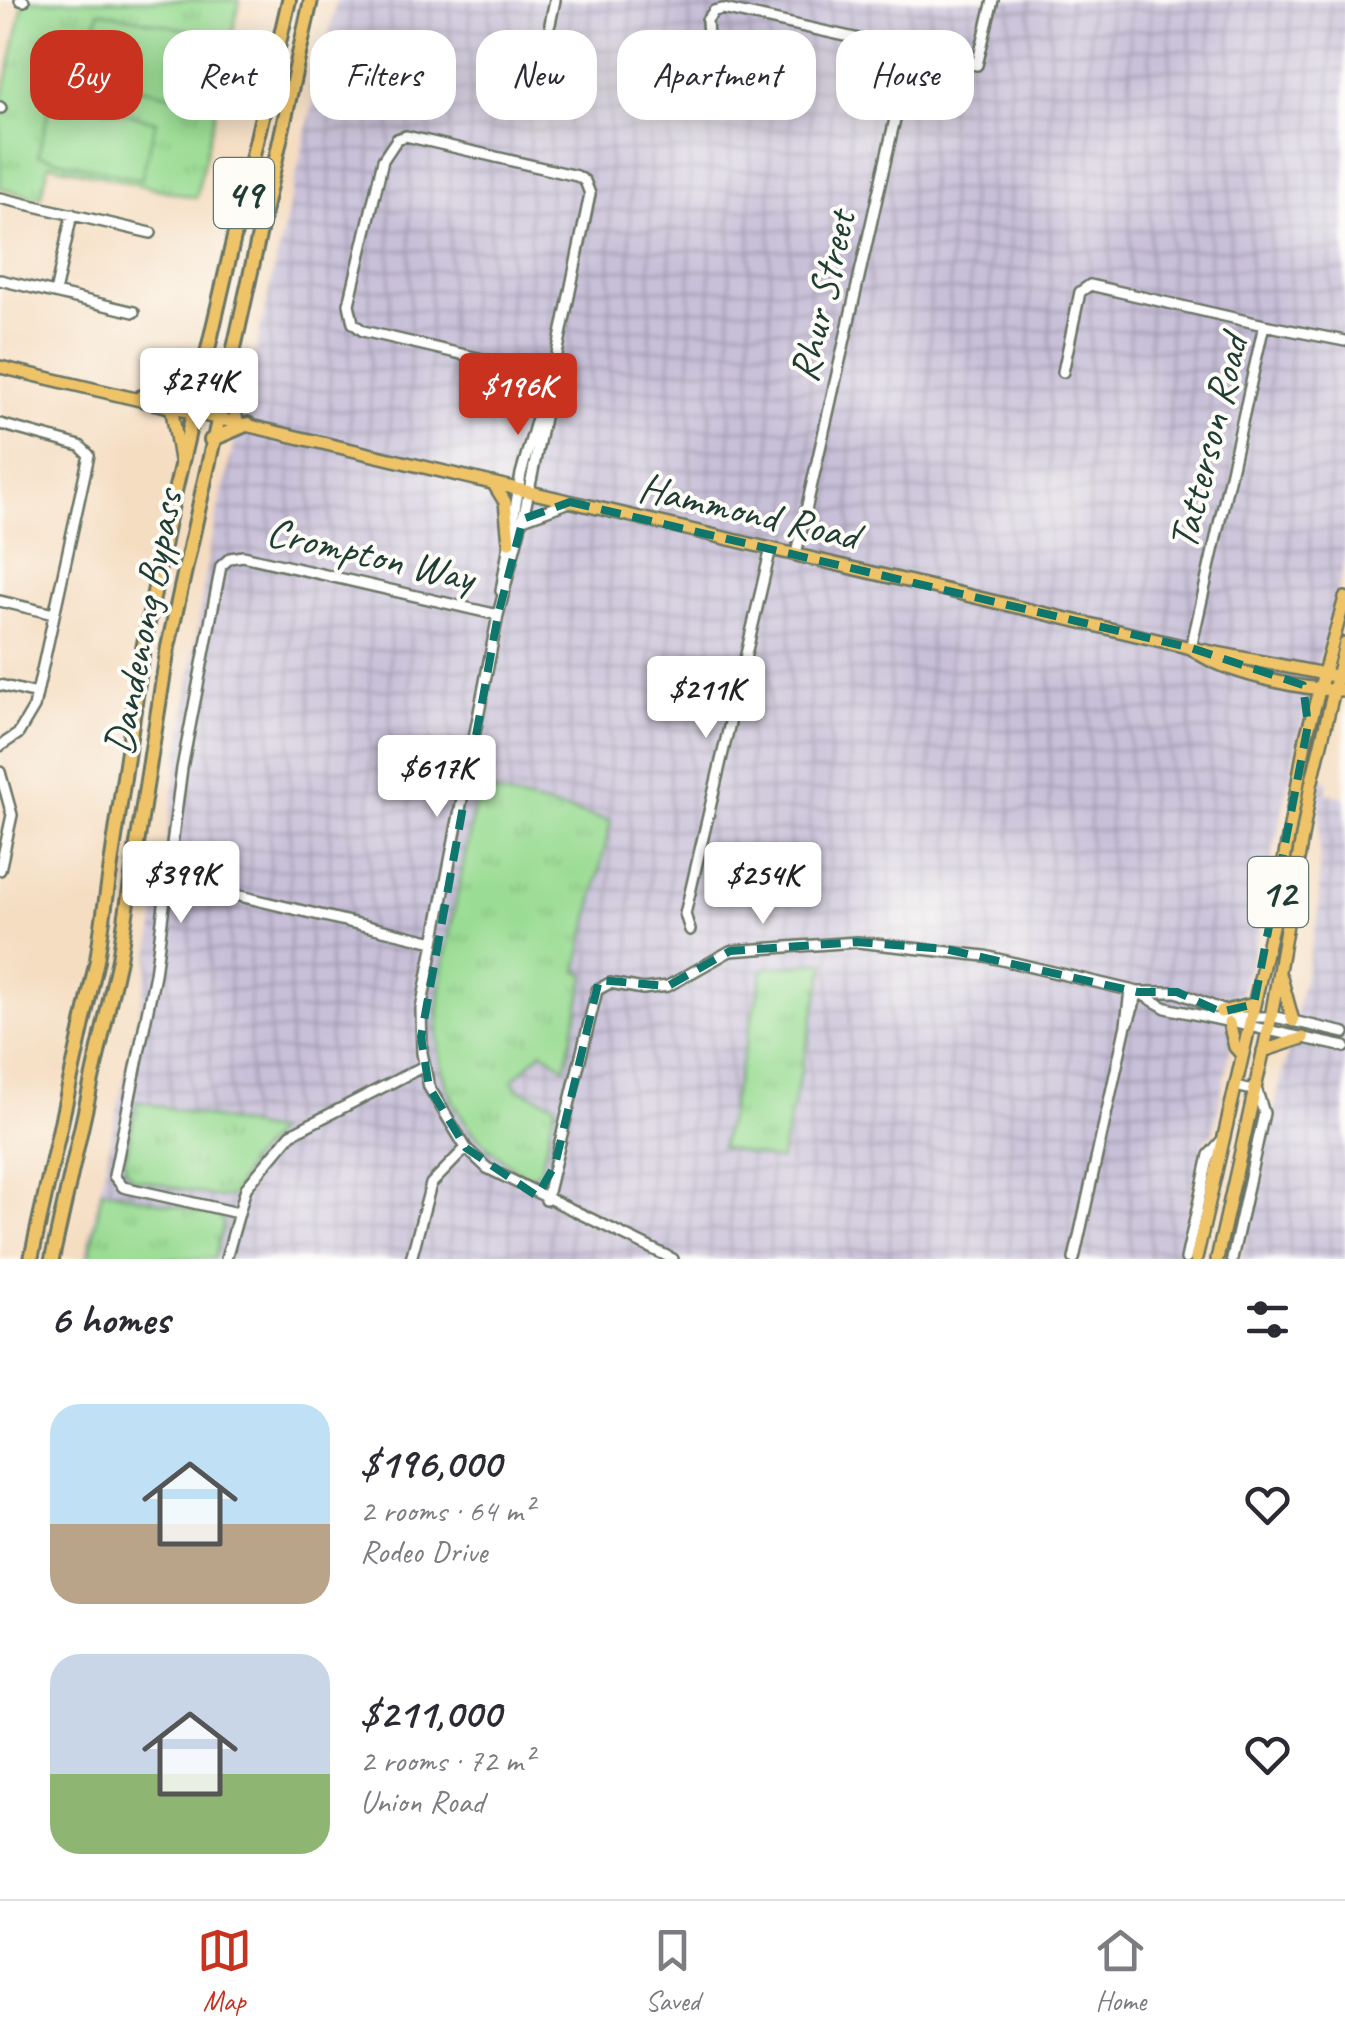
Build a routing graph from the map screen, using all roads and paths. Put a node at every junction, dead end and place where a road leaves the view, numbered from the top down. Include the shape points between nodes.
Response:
1 (289, 0) edge
2 (311, 0) edge
3 (555, 0) edge
4 (994, 0) edge
5 (550, 24) dead end
6 (708, 30) edge
7 (810, 30) edge
8 (974, 65) edge
9 (895, 120) edge
10 (0, 198) edge
11 (72, 214) junction
12 (151, 233) dead end
13 (0, 280) edge
14 (55, 293) junction
15 (134, 312) dead end
16 (1264, 325) junction
17 (1345, 342) edge
18 (0, 367) edge
19 (226, 368) junction
20 (1063, 372) dead end
21 (550, 375) junction
22 (200, 385) junction
23 (141, 398) junction
24 (171, 405) junction
25 (194, 411) junction
26 (215, 416) junction
27 (243, 423) junction
28 (0, 424) edge
29 (210, 440) junction
30 (180, 471) junction
31 (495, 486) junction
32 (523, 492) junction
33 (570, 502) junction
34 (523, 519) junction
35 (509, 542) junction
36 (771, 548) junction
37 (796, 554) junction
38 (1345, 598) edge
39 (0, 601) edge
40 (499, 612) junction
41 (54, 614) junction
42 (1345, 644) edge
43 (1191, 648) junction
44 (1320, 681) junction
45 (1340, 684) edge
46 (0, 685) edge
47 (1302, 685) junction
48 (37, 694) junction
49 (1308, 725) junction
50 (0, 746) edge
51 (0, 772) edge
52 (0, 870) edge
53 (168, 879) junction
54 (690, 930) dead end
55 (434, 942) junction
56 (1278, 974) junction
57 (1134, 991) junction
58 (1251, 1016) junction
59 (1225, 1017) junction
60 (1293, 1021) junction
61 (1270, 1023) junction
62 (1345, 1033) edge
63 (1303, 1038) junction
64 (1345, 1047) edge
65 (1263, 1051) junction
66 (1242, 1055) junction
67 (424, 1066) junction
68 (1236, 1086) junction
69 (1254, 1090) junction
70 (1224, 1139) junction
71 (466, 1148) junction
72 (542, 1198) junction
73 (238, 1213) junction
74 (31, 1259) edge
75 (52, 1259) edge
76 (226, 1259) edge
77 (411, 1259) edge
78 (673, 1259) edge
79 (1074, 1259) edge
80 (1186, 1259) edge
81 (1196, 1259) edge
82 (1217, 1259) edge
83 (1232, 1259) edge

1 - 22 highway, Dandenong Bypass / 49
2 - 19 highway, Dandenong Bypass / 49
3 - 5 street
4 - 8 street
6 - 7 street via 714,11 723,10
9 - 37 street, Rhur Street
10 - 11 street
11 - 12 street
11 - 14 street
13 - 14 street
14 - 15 street
16 - 17 street, Tatterson Road
16 - 20 street via 1090,285 1080,292
16 - 43 street, Tatterson Road
18 - 23 main road, Hammond Road
19 - 26 highway, Dandenong Bypass / 49
19 - 27 main road
21 - 21 street via 588,203 585,181 396,138 383,160 349,304 353,323 363,331
21 - 32 street
22 - 23 highway
22 - 25 highway, Dandenong Bypass / 49
23 - 24 main road, Hammond Road
24 - 25 main road, Hammond Road
24 - 30 main road
25 - 26 main road, Hammond Road
25 - 30 highway, Dandenong Bypass / 49
26 - 27 main road, Hammond Road
26 - 29 highway, Dandenong Bypass / 49
27 - 29 highway
27 - 31 main road, Hammond Road
28 - 41 street via 76,445 89,456
29 - 75 highway, Dandenong Bypass / 49 via 168,648 120,959
30 - 74 highway, Dandenong Bypass / 49 via 144,649 97,960
31 - 32 main road, Hammond Road
31 - 35 main road via 505,502
32 - 33 main road, Hammond Road
32 - 34 street
32 - 35 street
33 - 34 street
33 - 36 main road, Hammond Road
34 - 40 street
35 - 40 street
36 - 37 main road, Hammond Road
36 - 54 street via 685,914
37 - 43 main road, Hammond Road
38 - 44 main road, 12
39 - 41 street
40 - 53 street, Crompton Way via 230,558 221,566 210,611
40 - 55 street
41 - 48 street
42 - 45 main road, 12
43 - 44 main road, Hammond Road
43 - 47 main road, Hammond Road via 1242,671
44 - 45 main road, Hammond Road
44 - 47 main road, Hammond Road
44 - 49 main road, 12
45 - 56 main road, 12 via 1308,799
46 - 48 street
47 - 49 main road
48 - 50 street via 25,724
49 - 58 main road, 12
51 - 52 street via 12,815
53 - 55 street
53 - 73 street via 114,1176 122,1187
55 - 67 street via 421,1010
56 - 60 main road
56 - 61 main road, 12
57 - 59 street via 1160,1006
57 - 59 street via 1177,992
57 - 72 street via 974,954 857,942 730,951 668,986 604,984 595,994
57 - 79 street
58 - 59 main road
58 - 59 street
58 - 61 street
58 - 66 main road, 12
59 - 66 main road
60 - 61 street
60 - 62 street
61 - 63 street
61 - 65 main road, 12
63 - 64 street
63 - 65 main road
65 - 69 main road, 12
66 - 68 main road, 12
67 - 71 street via 439,1108
67 - 73 street via 291,1134 246,1188
68 - 69 street
68 - 70 main road, 12
69 - 82 main road, 12
69 - 83 street via 1264,1119
70 - 80 street via 1209,1155
70 - 81 main road, 12
71 - 72 street via 487,1168
71 - 77 street via 431,1184
72 - 78 street
73 - 76 street

